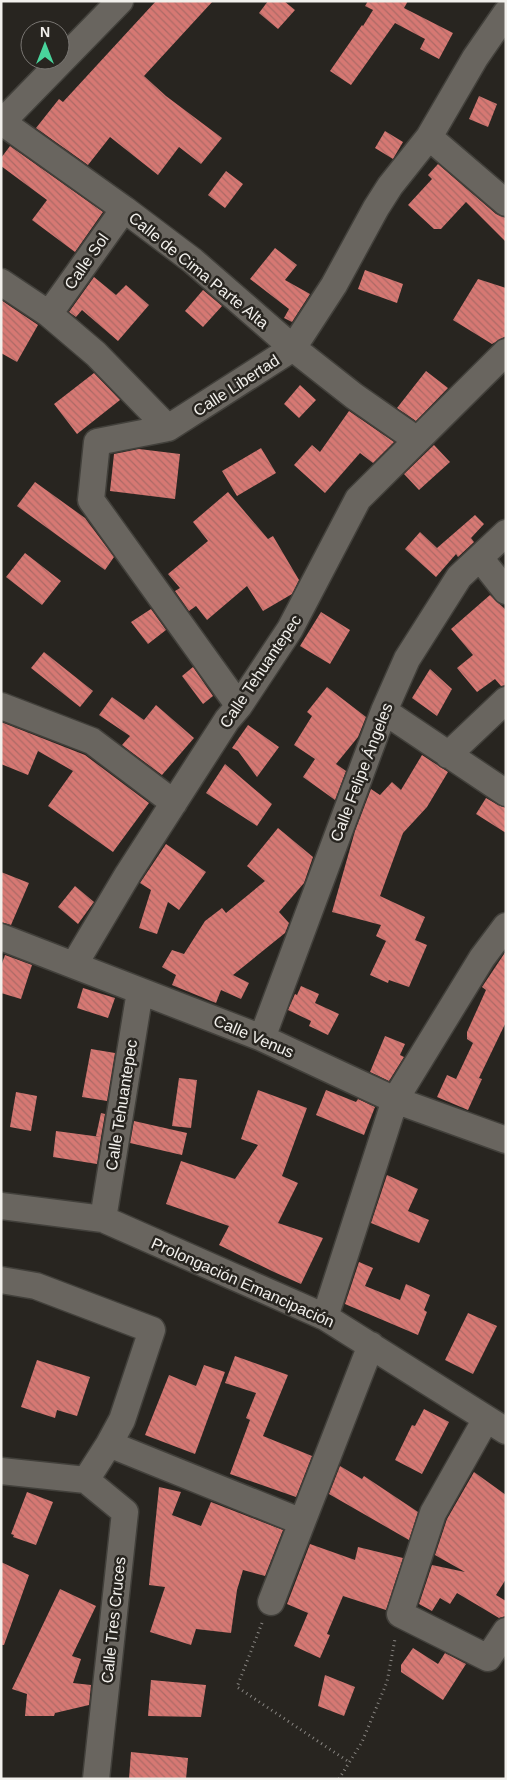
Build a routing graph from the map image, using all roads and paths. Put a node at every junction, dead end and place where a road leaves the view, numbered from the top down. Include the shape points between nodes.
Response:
1 (120, 1) edge
2 (503, 24) edge
3 (2, 122) edge
4 (429, 137) junction
5 (506, 203) edge
6 (124, 208) junction
7 (1, 282) edge
8 (49, 314) junction
9 (293, 348) junction
10 (506, 352) edge
11 (168, 428) junction
12 (417, 440) junction
13 (506, 533) edge
14 (480, 558) junction
15 (506, 591) edge
16 (506, 700) edge
17 (1, 706) edge
18 (239, 706) junction
19 (384, 711) junction
20 (448, 755) junction
21 (506, 793) edge
22 (174, 803) junction
23 (506, 926) edge
24 (1, 937) edge
25 (74, 965) junction
26 (140, 991) junction
27 (262, 1038) junction
28 (395, 1100) junction
29 (506, 1140) edge
30 (1, 1206) edge
31 (103, 1219) junction
32 (1, 1280) edge
33 (325, 1317) junction
34 (371, 1345) junction
35 (496, 1425) edge
36 (109, 1444) junction
37 (1, 1471) edge
38 (86, 1480) junction
39 (302, 1522) junction
40 (271, 1602) joint
41 (400, 1614) junction
42 (506, 1631) edge
43 (349, 1762) junction
44 (96, 1779) edge
45 (339, 1779) edge

1 - 3 street
2 - 4 street, Calle Libertad via 475,58
3 - 6 street, Calle de Cima Parte Alta
4 - 5 street
4 - 9 street, Calle Libertad via 390,186 334,285
6 - 8 street, Calle Sol
6 - 9 street, Calle de Cima Parte Alta via 193,261
7 - 8 street
8 - 11 street via 96,354
9 - 11 street, Calle Libertad
9 - 12 street, Calle de Cima Parte Alta
10 - 12 street, Calle Tehuantepec
11 - 18 street, Calle Libertad via 97,442 91,500
12 - 18 street, Calle Tehuantepec via 358,498 290,629
13 - 14 street, Calle Felipe Ángeles
14 - 15 street
14 - 19 street, Calle Felipe Ángeles via 459,577 412,651
16 - 20 street
17 - 22 street via 92,741
18 - 22 street, Calle Tehuantepec
19 - 20 street
19 - 27 street, Calle Felipe Ángeles
20 - 21 street
22 - 25 street, Calle Tehuantepec
23 - 28 street via 482,958
24 - 25 street, Calle Venus
25 - 26 street, Calle Venus
26 - 27 street, Calle Venus
26 - 31 street, Calle Tehuantepec
27 - 28 street, Calle Venus
28 - 29 street, Calle Venus
28 - 33 street
30 - 31 street, Prolongación Emancipación
31 - 33 street, Prolongación Emancipación
32 - 36 street via 36,1286 152,1330 122,1420
33 - 34 street, Prolongación Emancipación
34 - 35 street, Prolongación Emancipación
34 - 39 street
35 - 41 street via 433,1513
36 - 38 street
36 - 39 street
37 - 38 street
38 - 44 street, Calle Tres Cruces via 125,1512
39 - 40 street
40 - 43 path via 237,1687
41 - 42 street via 488,1658
41 - 43 path via 387,1682 362,1742
43 - 45 path

